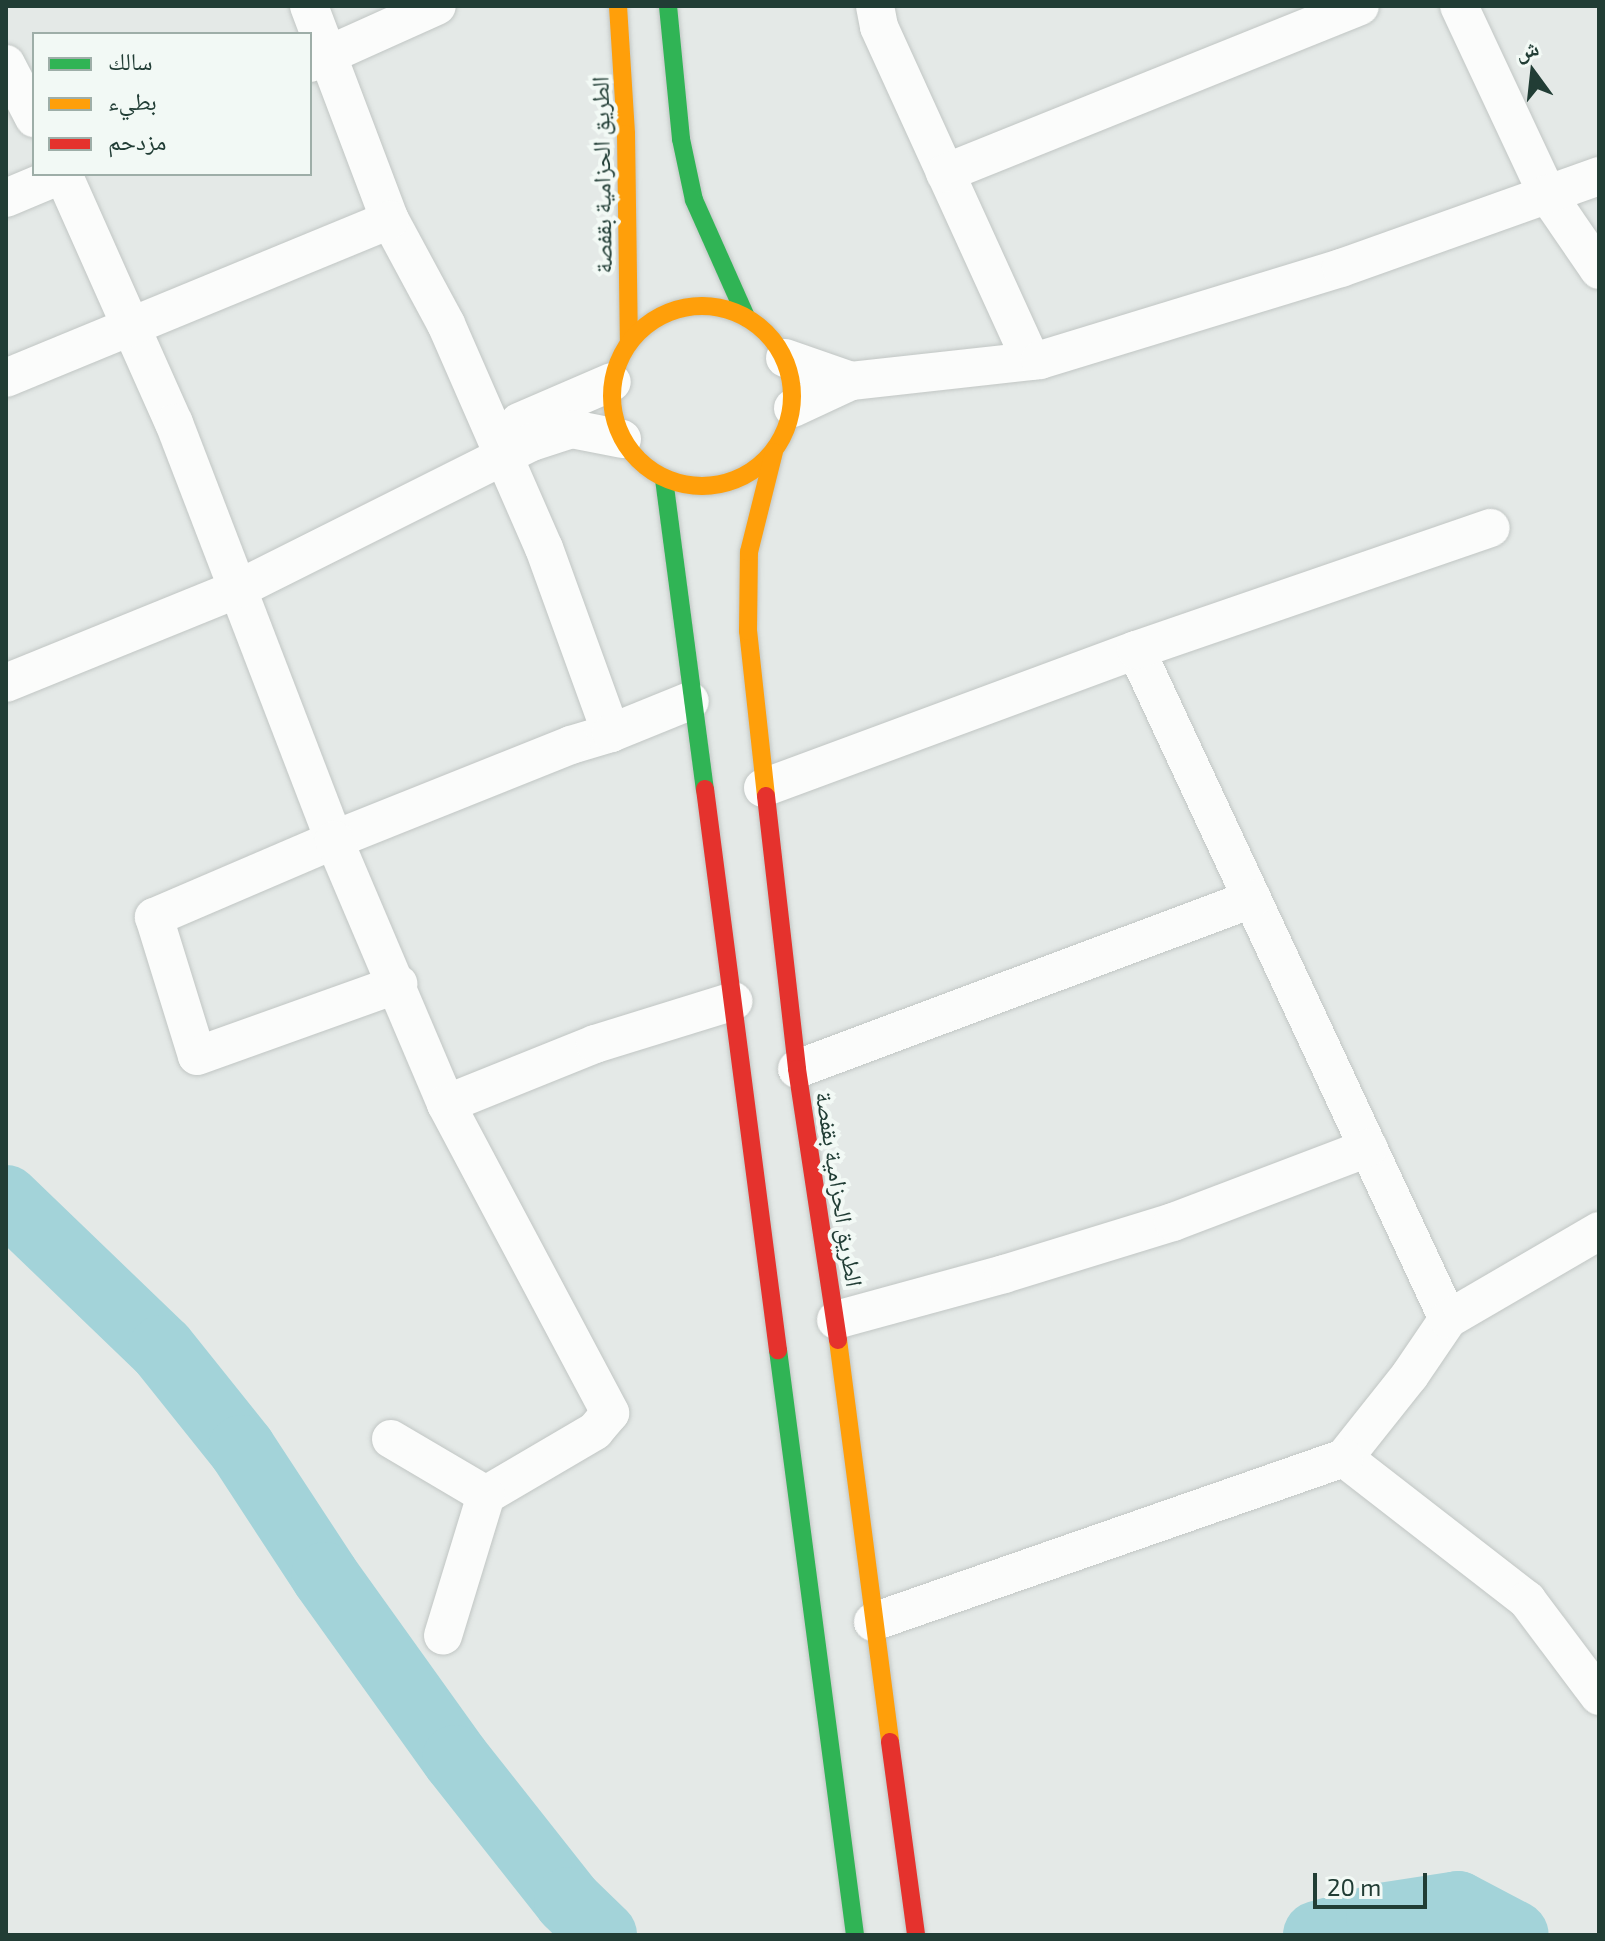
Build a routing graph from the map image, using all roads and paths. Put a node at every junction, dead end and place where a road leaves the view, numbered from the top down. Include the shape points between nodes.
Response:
1 (309, 6) edge
2 (437, 6) edge
3 (618, 6) edge
4 (668, 6) edge
5 (875, 6) edge
6 (1360, 6) edge
7 (1459, 6) edge
8 (319, 58) edge
9 (6, 64) edge
10 (32, 114) edge
11 (945, 173) junction
12 (58, 176) edge
13 (64, 176) edge
14 (1599, 176) edge
15 (1547, 194) junction
16 (6, 198) edge
17 (390, 220) junction
18 (1599, 270) edge
19 (746, 317) junction
20 (131, 326) junction
21 (629, 342) junction
22 (785, 358) junction
23 (1031, 361) junction
24 (6, 378) edge
25 (851, 381) junction
26 (612, 382) junction
27 (793, 408) junction
28 (622, 439) junction
29 (499, 445) junction
30 (774, 452) junction
31 (664, 479) junction
32 (1491, 528) dead end
33 (240, 588) junction
34 (1136, 650) junction
35 (6, 683) edge
36 (690, 701) junction
37 (611, 733) junction
38 (763, 788) junction
39 (334, 840) junction
40 (1252, 899) junction
41 (398, 984) junction
42 (734, 1001) junction
43 (797, 1069) junction
44 (446, 1104) junction
45 (1368, 1148) junction
46 (1599, 1231) edge
47 (1448, 1319) junction
48 (836, 1320) junction
49 (391, 1439) dead end
50 (1344, 1458) junction
51 (486, 1495) junction
52 (873, 1622) junction
53 (443, 1636) dead end
54 (1599, 1696) edge
55 (855, 1935) edge
56 (916, 1935) edge

1 - 8 street
2 - 8 street
3 - 21 main road, الطريق الحزامية بقفصة
4 - 19 main road via 681,139 694,200
5 - 11 street via 879,27
6 - 11 street
7 - 15 street
8 - 17 street
9 - 10 street
11 - 23 street
12 - 16 street
13 - 20 street
14 - 15 street
15 - 18 street
15 - 23 street via 1341,268
17 - 20 street
17 - 29 street via 446,324
19 - 21 main road via 722,307 683,309 648,324
19 - 22 main road via 769,334
20 - 24 street
20 - 33 street
21 - 26 main road
22 - 25 street
22 - 27 main road
23 - 25 street
25 - 27 street
26 - 28 main road via 612,411
26 - 29 street
27 - 30 main road
28 - 29 street via 572,429 532,442
28 - 31 main road via 639,462
29 - 33 street
29 - 37 street via 544,548
30 - 31 main road via 752,472 723,484 693,486
30 - 38 main road, الطريق الحزامية بقفصة via 749,552 748,631
31 - 36 main road
32 - 34 street
33 - 35 street
33 - 39 street
34 - 38 street
34 - 40 street
36 - 37 street
36 - 42 main road
37 - 39 street
38 - 43 main road, الطريق الحزامية بقفصة
39 - 41 street
39 - 41 street via 154,917 197,1056
40 - 43 street
40 - 45 street
41 - 44 street
42 - 44 street via 595,1044
42 - 55 main road
43 - 48 main road, الطريق الحزامية بقفصة
44 - 51 street via 610,1413 595,1431
45 - 47 street
45 - 48 street via 1173,1222
46 - 47 street
47 - 50 street
48 - 52 main road, الطريق الحزامية بقفصة
49 - 51 street
50 - 52 street
50 - 54 street via 1527,1600
51 - 53 street
52 - 56 main road, الطريق الحزامية بقفصة

